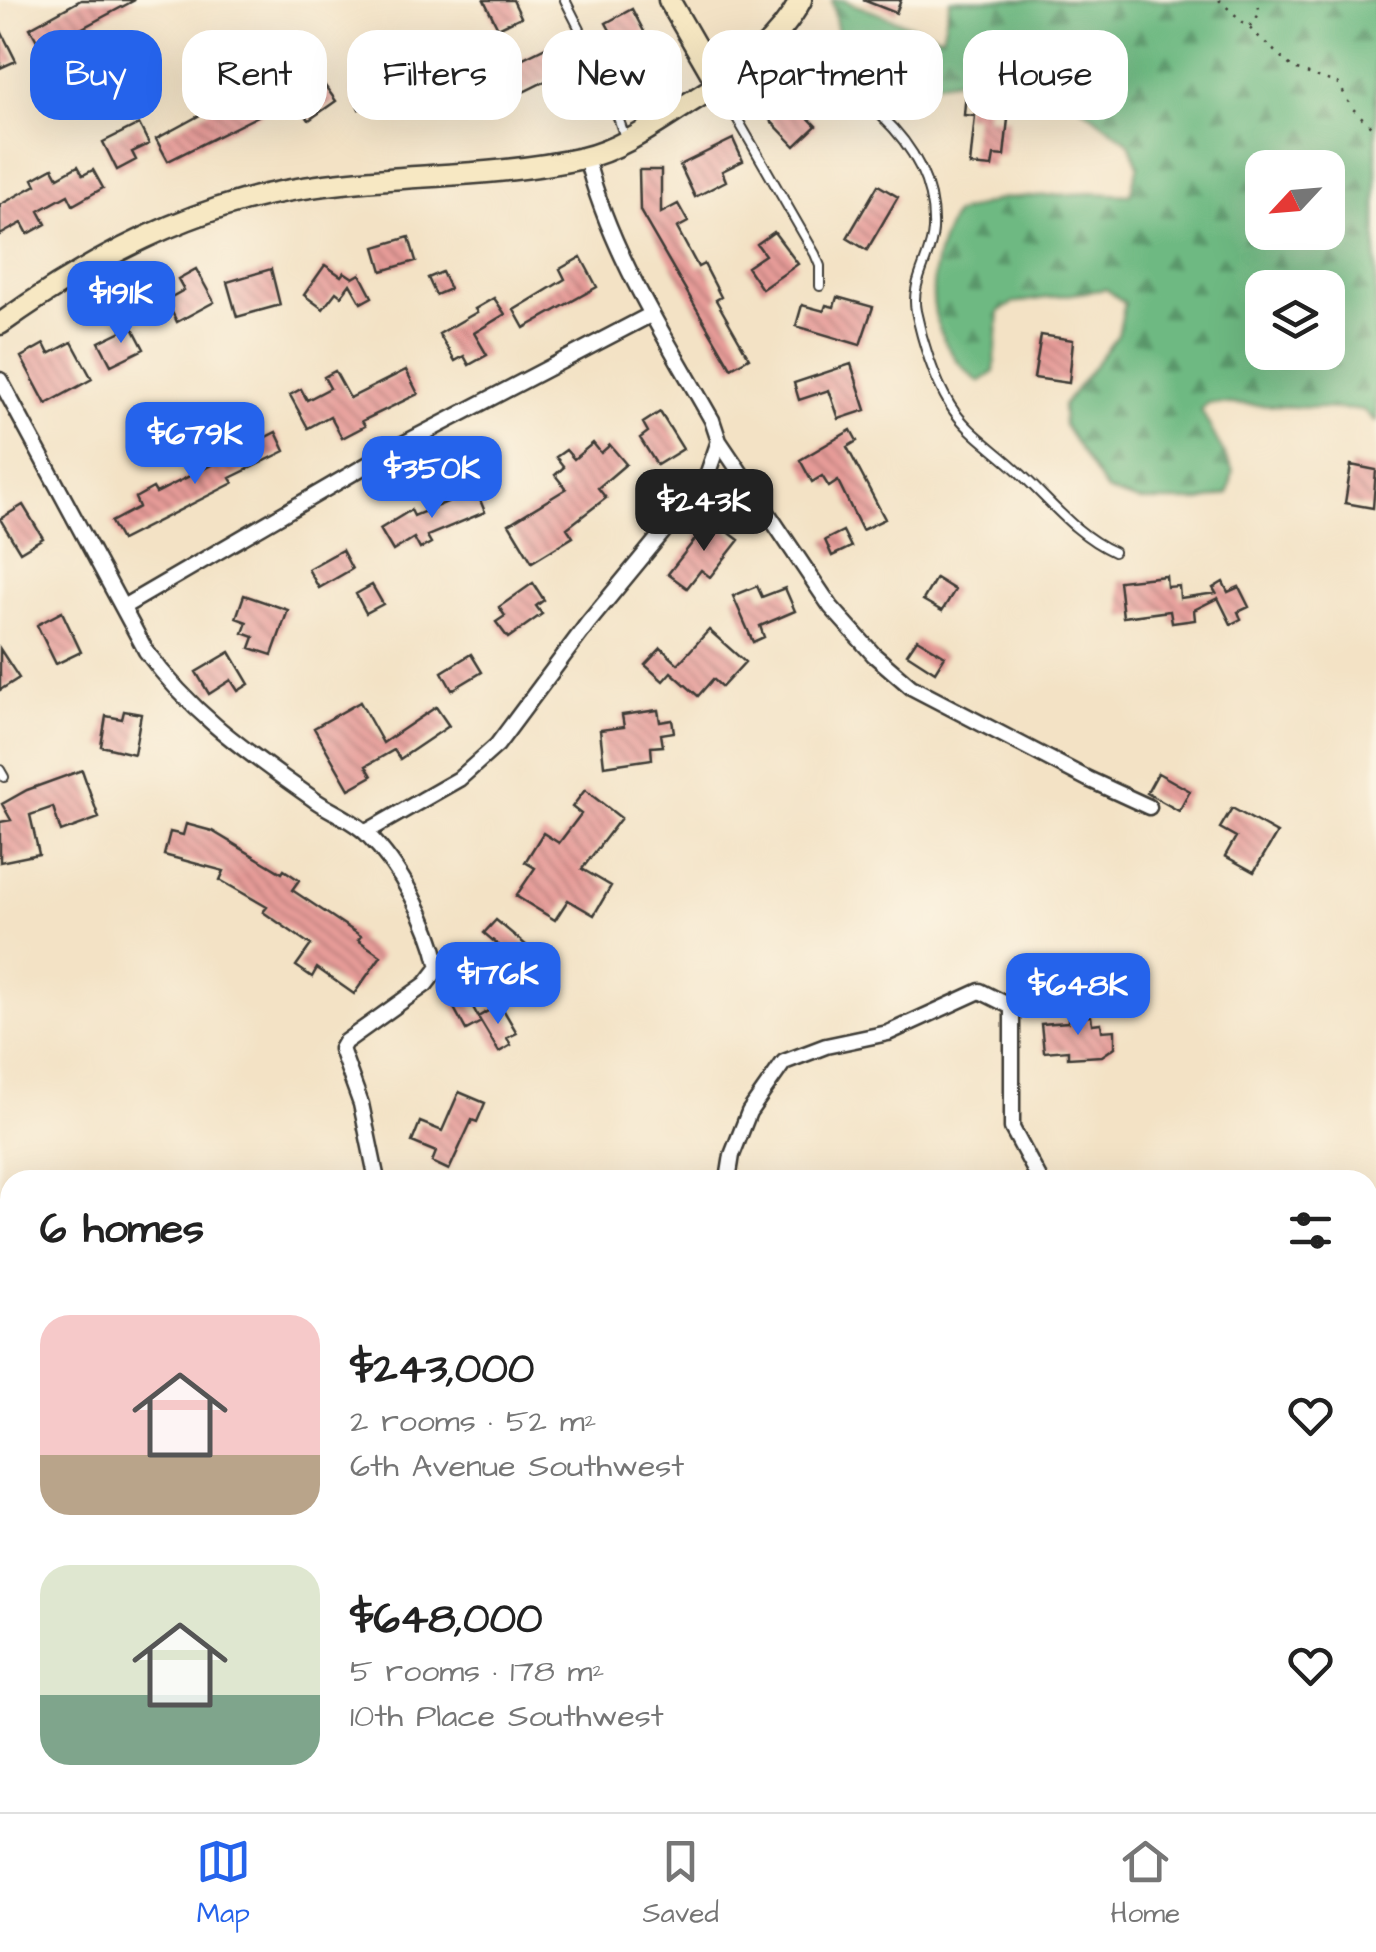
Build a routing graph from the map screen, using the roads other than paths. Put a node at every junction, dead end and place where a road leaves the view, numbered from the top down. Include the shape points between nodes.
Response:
1 (565, 0) edge
2 (669, 0) edge
3 (801, 0) edge
4 (778, 30) edge
5 (702, 57) edge
6 (702, 95) edge
7 (738, 120) edge
8 (885, 120) edge
9 (626, 140) junction
10 (586, 157) junction
11 (820, 286) dead end
12 (652, 314) junction
13 (0, 324) edge
14 (0, 380) edge
15 (719, 440) junction
16 (1114, 552) dead end
17 (122, 606) junction
18 (1150, 807) dead end
19 (366, 832) junction
20 (375, 1170) edge
21 (730, 1170) edge
22 (1031, 1170) edge

1 - 9 lane
2 - 5 street
3 - 4 street
6 - 9 street
7 - 11 lane via 815,254
8 - 16 lane via 911,146 927,188 933,231 915,307 950,406 1092,542
9 - 10 street
10 - 12 street via 597,202
10 - 13 street via 266,195 141,241
12 - 15 street
12 - 17 street via 401,445
14 - 17 street
15 - 18 street via 831,607 911,687
15 - 19 street via 706,480 498,745 459,779
17 - 19 street via 154,663 206,720
19 - 20 street via 408,892 439,967 341,1049
21 - 22 street via 749,1112 784,1062 888,1032 980,991 1012,1007 1012,1128

